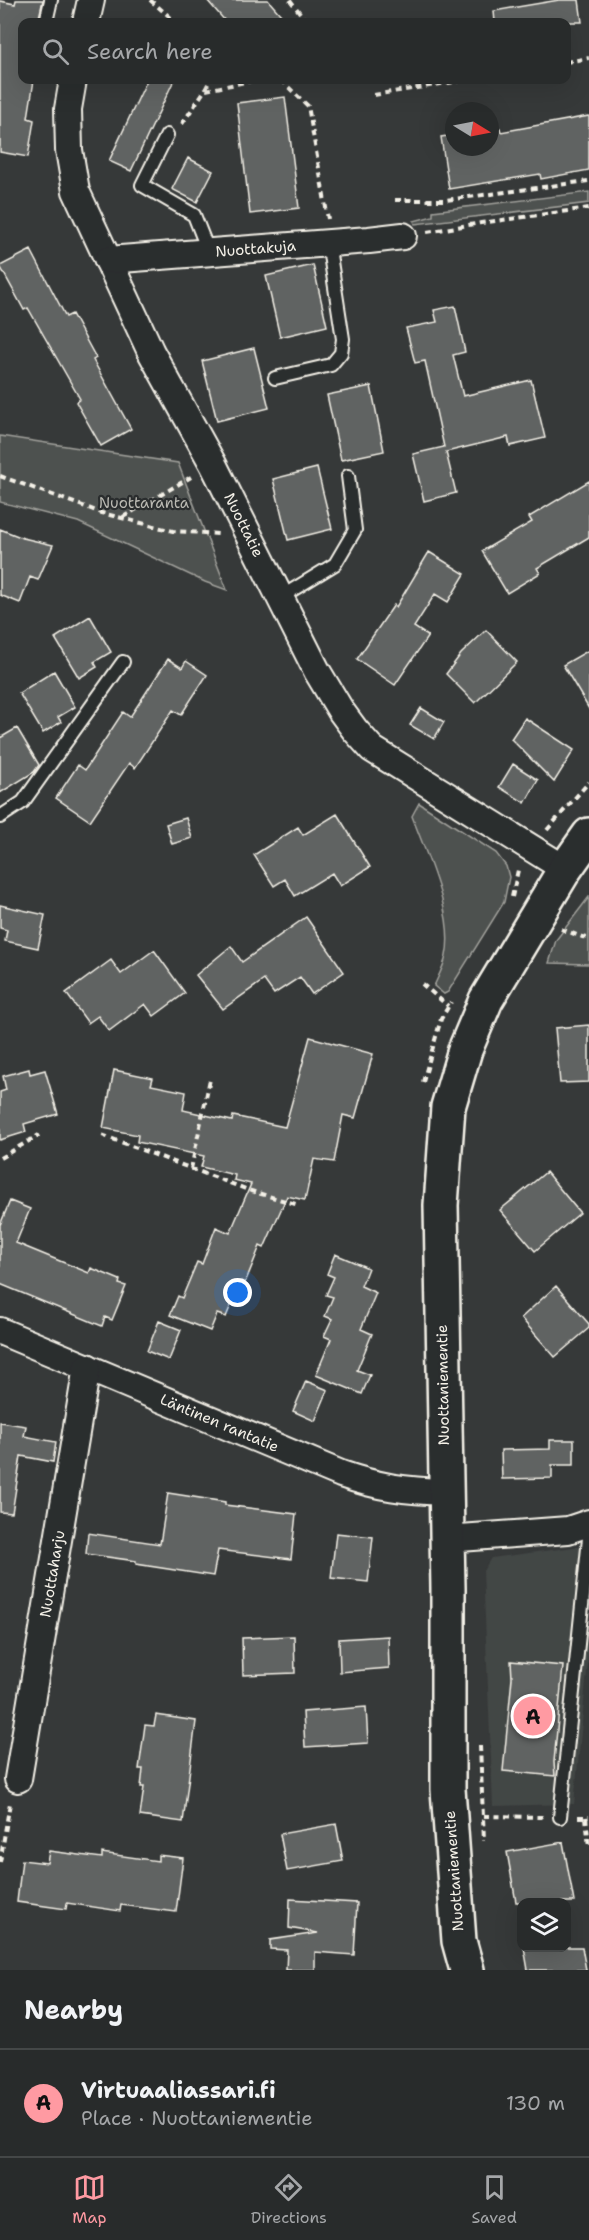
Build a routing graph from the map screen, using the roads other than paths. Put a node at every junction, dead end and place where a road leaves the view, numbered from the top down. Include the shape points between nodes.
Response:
1 (51, 0) edge
2 (91, 0) edge
3 (47, 18) edge
4 (87, 18) edge
5 (72, 84) edge
6 (167, 135) road end
7 (403, 236) road end
8 (330, 242) junction
9 (209, 253) junction
10 (108, 260) junction
11 (275, 378) dead end
12 (348, 476) dead end
13 (281, 597) junction
14 (123, 662) dead end
15 (0, 817) edge
16 (589, 835) edge
17 (565, 869) junction
18 (0, 1330) edge
19 (87, 1367) junction
20 (445, 1492) junction
21 (589, 1523) edge
22 (447, 1539) junction
23 (589, 1539) edge
24 (18, 1779) road end
25 (560, 1817) road end
26 (467, 1970) edge

1 - 3 lane
2 - 4 street
5 - 10 street, Nuottatie via 68,110 69,150 76,191
6 - 9 lane via 142,185 194,215
7 - 8 street, Nuottakuja
8 - 9 street, Nuottakuja
8 - 11 lane via 343,339 341,353 331,365
9 - 10 street, Nuottakuja
10 - 13 street, Nuottatie via 151,352
12 - 13 lane via 355,530 335,564
13 - 17 street, Nuottatie via 317,671 372,749
14 - 15 lane via 23,802
16 - 17 main road, Nuottaniementie
17 - 20 main road, Nuottaniementie via 486,1000 465,1050 448,1107 441,1204
18 - 19 street, Läntinen rantatie
19 - 20 street, Läntinen rantatie via 340,1474 375,1486
19 - 24 street, Nuottaharju
20 - 22 main road, Nuottaniementie
21 - 22 street via 568,1530
22 - 26 main road, Nuottaniementie via 448,1789 459,1941
23 - 25 lane

